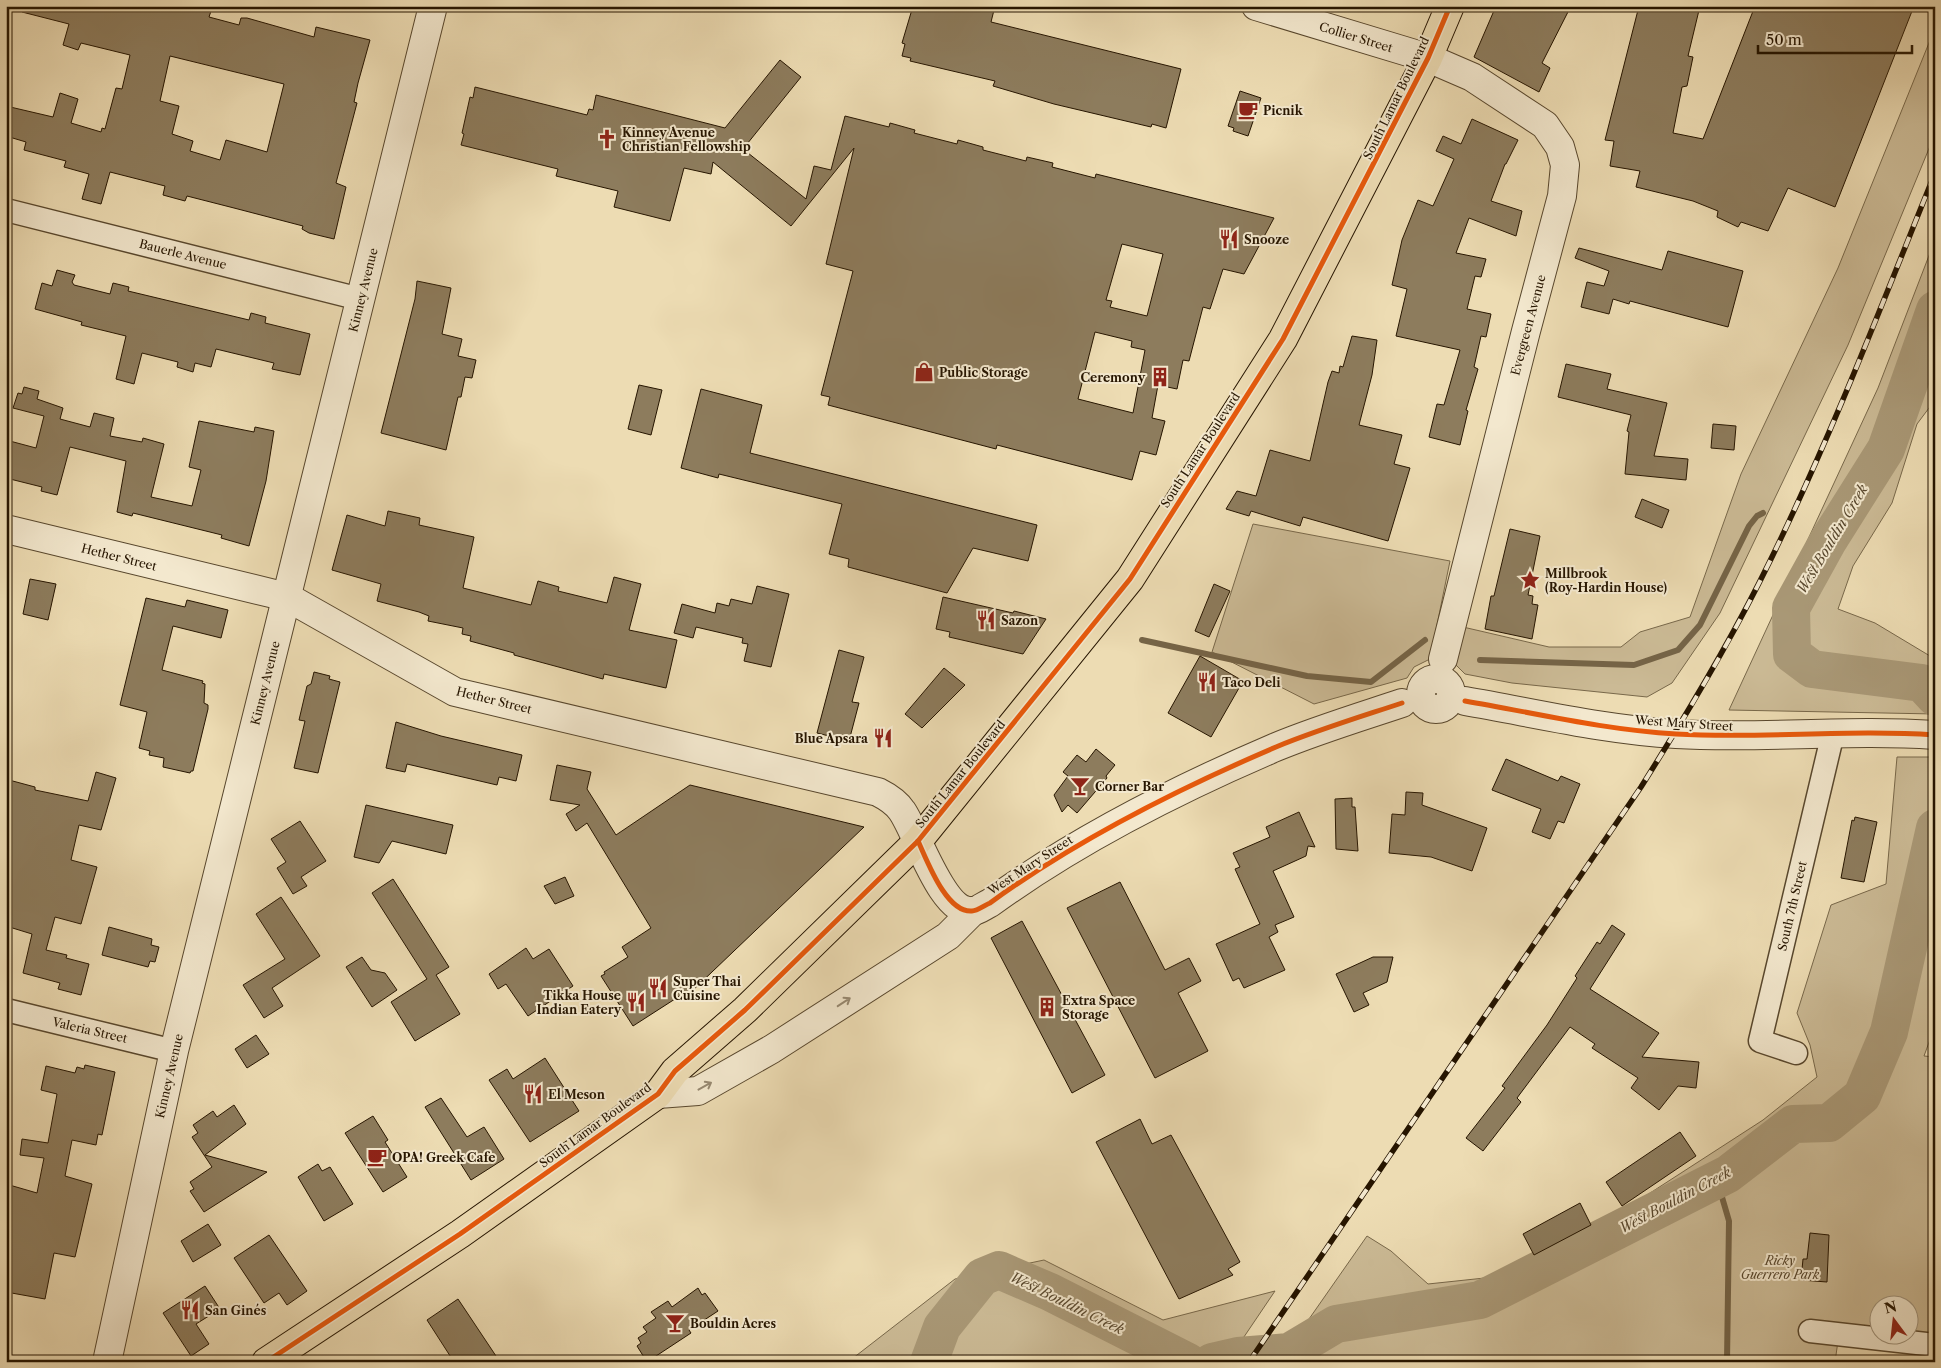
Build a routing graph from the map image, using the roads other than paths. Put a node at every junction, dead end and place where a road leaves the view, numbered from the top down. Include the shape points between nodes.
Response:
1 (1256, 6) edge
2 (1450, 6) edge
3 (429, 7) edge
4 (1428, 58) junction
5 (6, 210) edge
6 (360, 299) junction
7 (6, 529) edge
8 (287, 597) junction
9 (1436, 690) junction
10 (1833, 733) junction
11 (1935, 735) edge
12 (918, 842) junction
13 (972, 911) junction
14 (6, 1010) edge
15 (174, 1051) junction
16 (1796, 1052) dead end
17 (658, 1094) junction
18 (1810, 1331) dead end
19 (1935, 1344) edge
20 (107, 1362) edge
21 (266, 1362) edge

1 - 4 street, Collier Street
2 - 4 main road, South Lamar Boulevard
3 - 6 street, Kinney Avenue
4 - 9 street, Evergreen Avenue via 1472,77 1545,125 1560,147 1566,165 1562,196
4 - 12 main road, South Lamar Boulevard via 1283,339 1130,579
5 - 6 street, Bauerle Avenue
6 - 8 street, Kinney Avenue
7 - 8 street, Hether Street
8 - 12 street, Hether Street via 455,692 878,792 891,798 902,810
8 - 15 street, Kinney Avenue
9 - 10 street, West Mary Street via 1613,727 1674,734 1753,737
9 - 13 street, West Mary Street via 1278,746 1188,788 1088,840 990,903
10 - 11 street, West Mary Street
10 - 16 street, South 7th Street via 1760,1041
12 - 13 street via 944,893 959,908
12 - 17 main road, South Lamar Boulevard via 745,1010 675,1071
17 -> 13 street via 698,1091 772,1049 948,936
14 - 15 street, Valeria Street
15 - 20 street, Kinney Avenue
17 - 21 main road, South Lamar Boulevard via 460,1234
18 - 19 street

